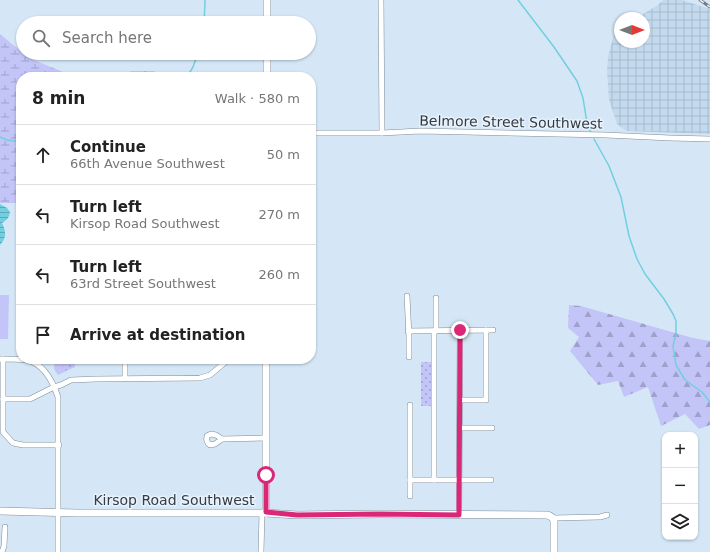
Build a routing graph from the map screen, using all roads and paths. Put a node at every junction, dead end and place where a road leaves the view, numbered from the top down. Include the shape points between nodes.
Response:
1 (267, 0) edge
2 (382, 0) edge
3 (267, 16) edge
4 (267, 60) edge
5 (267, 72) edge
6 (316, 133) edge
7 (382, 133) junction
8 (710, 139) edge
9 (407, 296) dead end
10 (436, 298) dead end
11 (435, 330) junction
12 (460, 330) junction
13 (486, 330) junction
14 (493, 330) dead end
15 (408, 331) junction
16 (409, 357) dead end
17 (1, 359) edge
18 (16, 360) edge
19 (35, 364) edge
20 (125, 364) edge
21 (223, 364) edge
22 (266, 364) edge
23 (124, 378) junction
24 (54, 387) junction
25 (3, 399) junction
26 (460, 400) junction
27 (410, 405) dead end
28 (460, 428) junction
29 (492, 428) dead end
30 (222, 438) dead end
31 (266, 438) junction
32 (59, 445) junction
33 (410, 480) junction
34 (434, 480) junction
35 (459, 480) junction
36 (492, 480) dead end
37 (410, 496) dead end
38 (0, 511) edge
39 (58, 512) junction
40 (264, 512) junction
41 (459, 515) junction
42 (607, 515) dead end
43 (553, 518) junction
44 (5, 527) dead end
45 (2, 552) edge
46 (58, 552) edge
47 (261, 552) edge
48 (554, 552) edge

1 - 3 street
2 - 7 street
4 - 5 street
6 - 7 street, Belmore Street Southwest
7 - 8 street, Belmore Street Southwest via 420,131
9 - 15 street
10 - 11 street
11 - 12 street
11 - 15 street
11 - 34 street
12 - 13 street
12 - 26 street
13 - 14 street
13 - 26 street via 486,400
15 - 16 street
17 - 18 street
17 - 25 street
19 - 24 street via 41,367
20 - 23 street
21 - 23 street via 210,375 200,378
22 - 31 street
23 - 24 street via 71,380
24 - 25 street via 30,399
24 - 32 street via 58,397
25 - 32 street via 2,432 13,443 23,446
26 - 28 street
27 - 33 street
28 - 29 street
28 - 35 street
30 - 31 street
31 - 40 street
32 - 39 street
33 - 34 street
33 - 37 street
34 - 35 street
35 - 36 street
35 - 41 street
38 - 39 street, Kirsop Road Southwest
39 - 40 street, Kirsop Road Southwest
39 - 46 street
40 - 41 street, Kirsop Road Southwest via 297,515
40 - 47 street
41 - 43 street, Kirsop Road Southwest via 547,515
42 - 43 street
43 - 48 street
44 - 45 street

